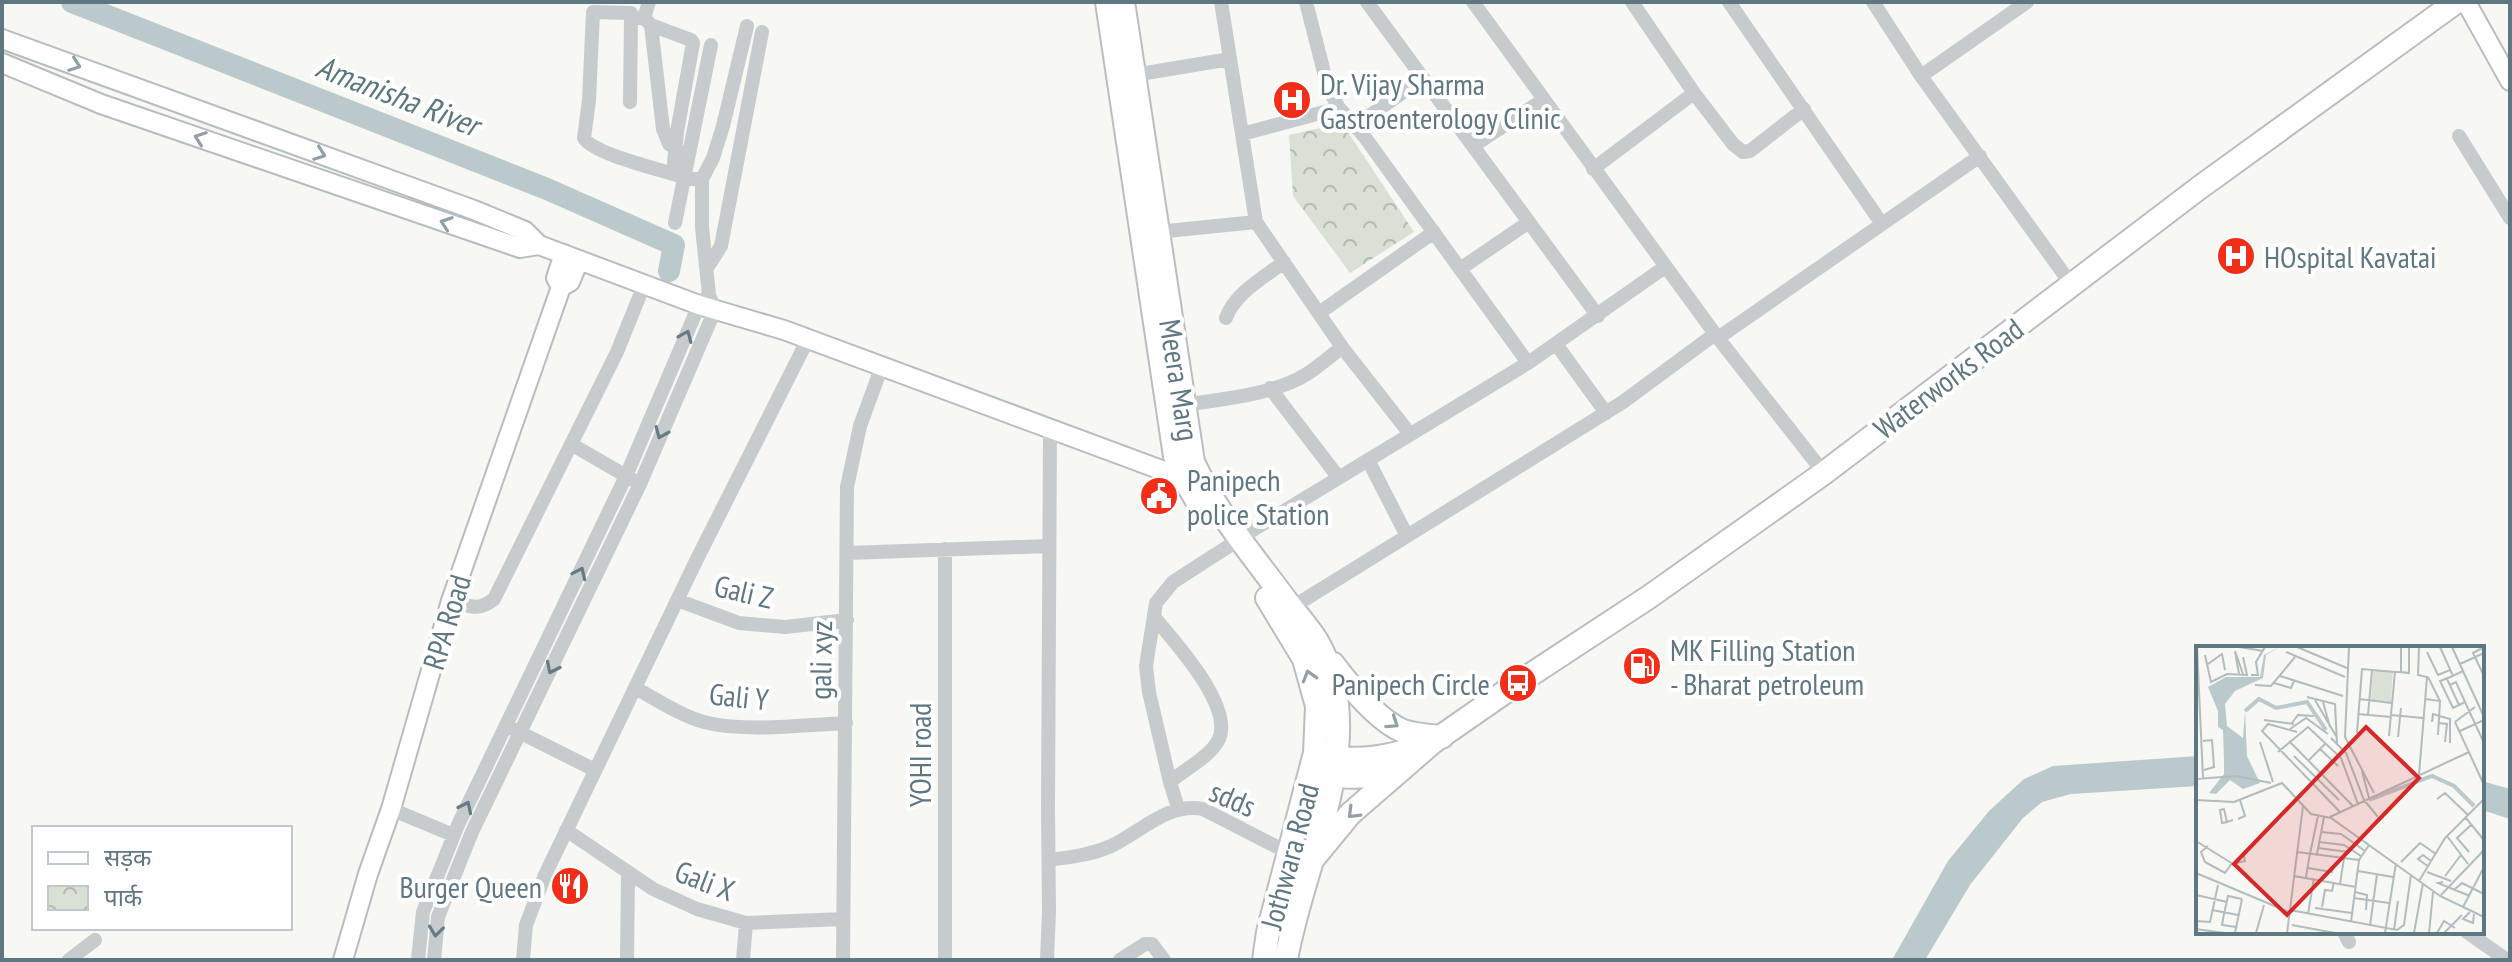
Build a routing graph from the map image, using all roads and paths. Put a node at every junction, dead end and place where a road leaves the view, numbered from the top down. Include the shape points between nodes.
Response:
1 (649, 2) edge
2 (1107, 2) edge
3 (1123, 2) edge
4 (1221, 2) edge
5 (1306, 2) edge
6 (1367, 2) edge
7 (1473, 2) edge
8 (1632, 2) edge
9 (1729, 2) edge
10 (1873, 2) edge
11 (2027, 2) edge
12 (2466, 2) edge
13 (2442, 6) edge
14 (594, 7) edge
15 (638, 15) edge
16 (747, 26) dead end
17 (762, 32) dead end
18 (2, 39) edge
19 (711, 45) dead end
20 (1230, 59) junction
21 (2, 63) edge
22 (1134, 75) junction
23 (1921, 76) junction
24 (1423, 78) junction
25 (2510, 81) edge
26 (1694, 93) junction
27 (1543, 100) junction
28 (630, 102) dead end
29 (1339, 108) junction
30 (1804, 109) junction
31 (1355, 126) junction
32 (1242, 134) junction
33 (2459, 136) dead end
34 (1473, 146) junction
35 (677, 149) junction
36 (1980, 156) junction
37 (1593, 169) junction
38 (679, 175) junction
39 (702, 179) junction
40 (2510, 218) edge
41 (1256, 222) junction
42 (1529, 222) junction
43 (675, 223) dead end
44 (1882, 224) junction
45 (1157, 232) junction
46 (1434, 232) junction
47 (539, 245) junction
48 (572, 257) junction
49 (1284, 262) junction
50 (1665, 267) junction
51 (707, 268) junction
52 (1460, 269) junction
53 (2071, 284) junction
54 (644, 285) junction
55 (708, 303) junction
56 (1319, 313) junction
57 (1598, 316) junction
58 (1226, 318) dead end
59 (1716, 336) junction
60 (808, 339) junction
61 (1556, 344) junction
62 (1342, 347) junction
63 (1528, 363) junction
64 (882, 366) junction
65 (1270, 388) junction
66 (1183, 405) junction
67 (1606, 413) junction
68 (1050, 428) junction
69 (1410, 434) junction
70 (571, 444) junction
71 (1368, 460) junction
72 (1824, 473) junction
73 (626, 476) junction
74 (1183, 477) junction
75 (1339, 478) junction
76 (640, 484) junction
77 (1205, 488) junction
78 (1407, 536) junction
79 (1234, 543) junction
80 (1049, 546) junction
81 (945, 549) junction
82 (847, 553) junction
83 (677, 600) junction
84 (451, 601) junction
85 (1291, 608) junction
86 (1154, 617) junction
87 (847, 620) junction
88 (1320, 647) junction
89 (635, 688) junction
90 (846, 723) junction
91 (505, 726) junction
92 (520, 732) junction
93 (1437, 740) junction
94 (1324, 765) junction
95 (595, 770) junction
96 (1399, 771) junction
97 (1170, 782) junction
98 (1178, 808) junction
99 (391, 809) junction
100 (566, 830) junction
101 (453, 835) junction
102 (1289, 853) junction
103 (1313, 859) junction
104 (1049, 860) junction
105 (628, 873) junction
106 (430, 892) junction
107 (445, 898) junction
108 (843, 919) junction
109 (746, 923) junction
110 (2470, 934) edge
111 (95, 940) dead end
112 (69, 960) edge
113 (343, 960) edge
114 (418, 960) edge
115 (434, 960) edge
116 (523, 960) edge
117 (627, 960) edge
118 (743, 960) edge
119 (843, 960) edge
120 (945, 960) edge
121 (1047, 960) edge
122 (1120, 960) edge
123 (1164, 960) edge
124 (1264, 960) edge
125 (1286, 960) edge
126 (2507, 960) edge

1 - 15 street
2 - 74 main road, Meera Marg via 1173,444
3 - 22 main road, Meera Marg
4 - 20 street
5 - 29 street via 1328,88
6 - 24 street
7 - 27 street
8 - 26 street
9 - 30 street
10 - 23 street
11 - 23 street
12 - 25 street
13 - 53 main road, Waterworks Road
14 - 15 street
14 - 38 street via 586,143
15 - 28 street
15 - 35 street via 663,129
15 - 35 street via 693,43
16 - 39 street via 723,126
17 - 51 street via 721,246
18 -> 47 street via 474,210 525,231
19 - 38 street
20 - 22 street
20 - 32 street
47 -> 21 street via 520,248 101,104
22 - 45 main road, Meera Marg
23 - 36 street
24 - 31 street
24 - 34 street
26 - 30 street via 1743,152
26 - 37 street
27 - 34 street
27 - 37 street
29 - 31 street
29 - 32 street
30 - 44 street
31 - 46 street
32 - 41 street
33 - 40 street
34 - 42 street
35 - 38 street
36 - 44 street
36 - 53 street
37 - 50 street
38 - 39 street
38 - 43 street
39 - 51 street
41 - 45 street
41 - 49 street
42 - 52 street
42 - 57 street
44 - 59 street
45 - 66 main road, Meera Marg
46 - 52 street
46 - 56 street
47 - 48 street
48 - 54 street
48 - 84 street, RPA Road via 570,282 561,287
49 - 56 street
49 - 58 street via 1241,295
50 - 57 street
50 - 59 street
51 - 55 street
52 - 63 street
53 - 72 main road, Waterworks Road
54 - 55 street
54 - 70 street
55 - 60 street
73 -> 55 street
55 -> 76 street
56 - 62 street
57 - 61 street
59 - 67 street
59 - 72 street
60 - 64 street
60 - 83 street
61 - 63 street
61 - 67 street
62 - 65 street via 1306,374
62 - 69 street
63 - 69 street
64 - 68 street
64 - 82 street, gali xyz via 851,463
65 - 66 street
65 - 75 street
66 - 77 main road, Meera Marg via 1193,462
67 - 78 street
68 - 74 street
68 - 80 street
69 - 71 street
70 - 73 street
70 - 84 street via 494,599 479,608
71 - 75 street
71 - 78 street
72 - 93 main road, Waterworks Road
73 - 76 street
91 -> 73 street
74 - 77 street
74 - 79 main road, Meera Marg via 1202,511
75 - 79 street
76 -> 92 street
77 - 79 main road, Meera Marg
78 - 85 street
79 - 85 main road, Meera Marg
79 - 86 street via 1173,582 1156,603
94 -> 79 main road, Meera Marg via 1317,706 1304,659
80 - 81 street
80 - 104 street
81 - 82 street
81 - 120 street, YOHI road
82 - 87 street, gali xyz
83 - 87 street, Gali Z via 739,623 785,627
83 - 89 street
84 - 99 street, RPA Road
85 - 88 main road, Meera Marg
86 - 97 street via 1146,666
86 - 97 street via 1217,703 1222,723 1219,740
87 - 90 street, gali xyz
88 -> 93 main road via 1384,718 1401,730
88 - 94 main road, Meera Marg via 1336,688
89 - 90 street, Gali Y via 708,723
89 - 95 street
90 - 108 street, gali xyz
91 - 92 street
101 -> 91 street
92 - 95 street
92 - 107 street
93 - 94 main road via 1381,757
93 - 96 main road
94 - 96 main road via 1350,779
94 - 102 main road, Jothwara Road
94 - 103 main road, Meera Marg
95 - 100 street
96 -> 103 main road via 1350,814
97 - 98 street
98 - 102 street, sdds via 1203,809
98 - 104 street, sdds via 1114,845
99 - 101 street
99 - 113 street, RPA Road
100 - 105 street, Gali X
100 - 116 street via 531,908
101 - 106 street
102 - 124 main road, Jothwara Road
103 - 125 main road, Jothwara Road
104 - 121 street
105 - 109 street, Gali X via 697,909
105 - 117 street
106 - 107 street
106 - 114 street
107 -> 115 street
108 - 109 street, Gali X
108 - 119 street, gali xyz
109 - 118 street
110 - 126 street
111 - 112 street
122 - 123 street via 1145,944 1152,944

